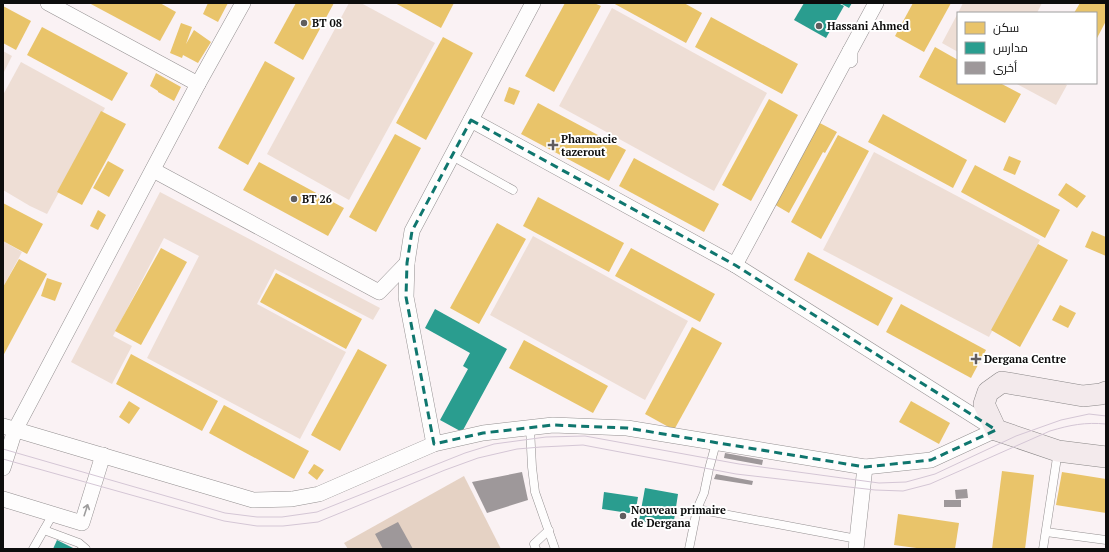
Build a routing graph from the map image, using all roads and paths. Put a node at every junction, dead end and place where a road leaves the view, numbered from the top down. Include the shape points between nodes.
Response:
1 (48, 3) edge
2 (243, 3) edge
3 (533, 3) edge
4 (876, 3) edge
5 (850, 51) junction
6 (850, 68) dead end
7 (198, 84) junction
8 (471, 120) junction
9 (452, 156) junction
10 (153, 170) junction
11 (513, 190) dead end
12 (407, 263) junction
13 (734, 265) junction
14 (1106, 392) edge
15 (9, 428) edge
16 (530, 428) junction
17 (996, 430) junction
18 (716, 443) junction
19 (434, 444) junction
20 (1058, 451) junction
21 (103, 455) junction
22 (1106, 457) edge
23 (865, 467) junction
24 (3, 468) edge
25 (3, 499) edge
26 (696, 509) junction
27 (53, 514) junction
28 (44, 530) junction
29 (549, 530) junction
30 (1046, 532) junction
31 (1106, 540) edge
32 (856, 544) edge
33 (33, 549) edge
34 (86, 549) edge
35 (536, 549) edge
36 (555, 549) edge
37 (689, 549) edge
38 (1043, 549) edge

1 - 7 street
2 - 7 street
3 - 8 street
4 - 5 street
5 - 6 street
5 - 13 street
7 - 10 street
8 - 9 street
8 - 13 street
9 - 11 lane
9 - 12 street via 412,231
10 - 12 street via 379,292
10 - 15 street
12 - 19 street via 406,297
13 - 17 street
14 - 17 street via 1083,396 1002,382 988,392 984,404
15 - 21 street
15 - 24 street
16 - 18 street via 553,425 627,428
16 - 19 street via 483,433
16 - 29 lane via 535,492
17 - 20 street
17 - 23 street via 931,460
18 - 23 street
18 - 26 lane via 704,493
19 - 21 street via 319,494 292,499 253,500
20 - 22 street
20 - 30 lane
27 -> 21 street via 82,523
23 - 32 street
25 - 27 street
26 - 32 lane
26 - 37 lane
27 - 28 lane
28 - 33 lane
28 - 34 lane via 79,543
29 - 35 lane via 534,544
29 - 36 lane
30 - 31 lane
30 - 38 lane

